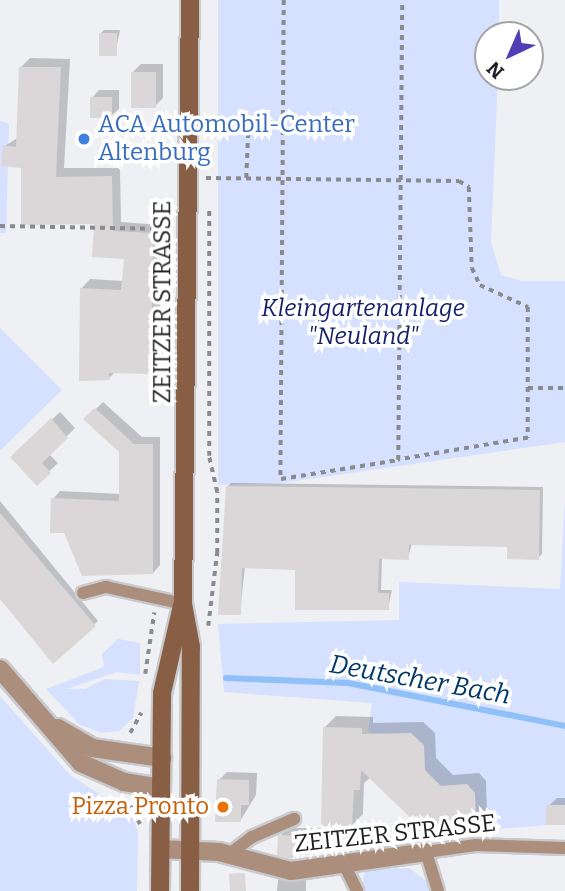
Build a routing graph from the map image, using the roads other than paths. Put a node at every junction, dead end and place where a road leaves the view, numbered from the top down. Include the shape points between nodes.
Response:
1 (190, 0) edge
2 (83, 593) dead end
3 (183, 604) junction
4 (0, 669) edge
5 (43, 720) junction
6 (162, 758) junction
7 (192, 762) junction
8 (161, 788) junction
9 (191, 788) junction
10 (295, 819) dead end
11 (565, 848) edge
12 (161, 849) junction
13 (190, 850) junction
14 (426, 852) junction
15 (228, 855) junction
16 (345, 866) junction
17 (160, 891) edge
18 (190, 891) edge
19 (357, 891) edge
20 (439, 891) edge

1 - 3 main road, ZEITZER STRASSE
2 - 3 lane via 106,587
3 - 6 main road, ZEITZER STRASSE via 166,668
3 - 7 main road, ZEITZER STRASSE via 191,647
4 - 5 street
5 - 6 street via 92,748
5 - 8 street via 81,763 124,782
6 - 7 main road
6 - 8 main road, ZEITZER STRASSE
7 - 9 main road, ZEITZER STRASSE
8 - 9 main road
8 - 12 main road, ZEITZER STRASSE
9 - 13 main road, ZEITZER STRASSE
10 - 15 lane via 252,837
11 - 14 lane, ZEITZER STRASSE via 476,845
12 - 13 street, ZEITZER STRASSE
12 - 17 main road, ZEITZER STRASSE
13 - 15 street, ZEITZER STRASSE
13 - 18 main road, ZEITZER STRASSE
14 - 16 street, ZEITZER STRASSE
14 - 20 lane
15 - 16 street, ZEITZER STRASSE via 291,871
16 - 19 lane

